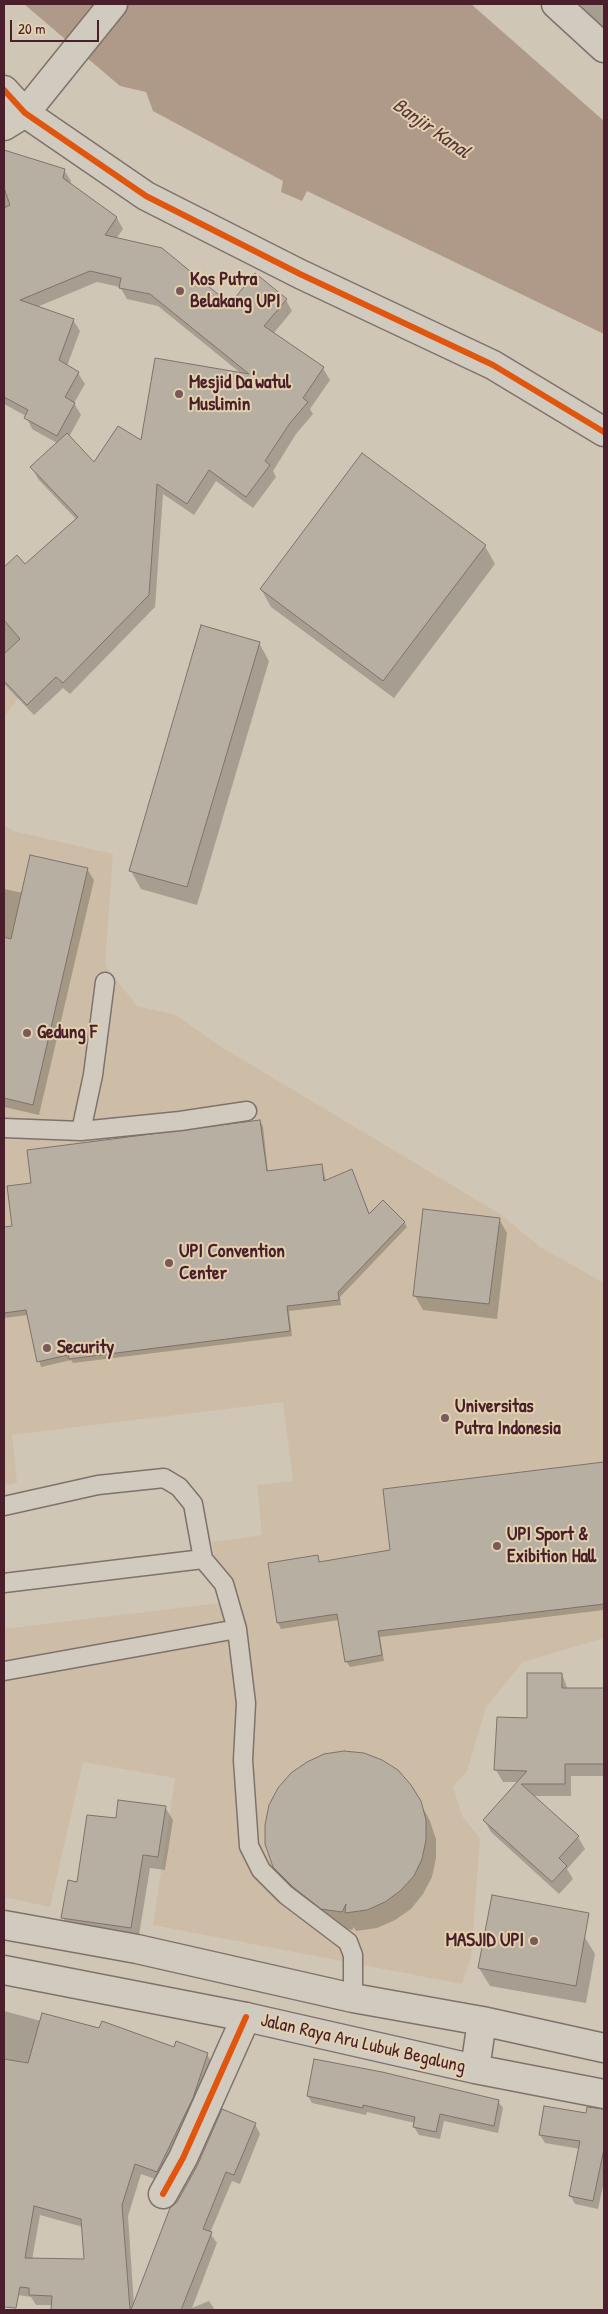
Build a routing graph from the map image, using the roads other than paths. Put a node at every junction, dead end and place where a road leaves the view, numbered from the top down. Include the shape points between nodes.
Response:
1 (113, 4) edge
2 (556, 4) edge
3 (604, 48) edge
4 (4, 90) edge
5 (15, 120) edge
6 (604, 432) edge
7 (105, 982) dead end
8 (247, 1111) dead end
9 (4, 1128) edge
10 (81, 1131) junction
11 (4, 1506) edge
12 (203, 1559) junction
13 (4, 1583) edge
14 (237, 1629) junction
15 (4, 1671) edge
16 (4, 1925) edge
17 (4, 1970) edge
18 (353, 1998) junction
19 (246, 2017) junction
20 (482, 2021) junction
21 (604, 2048) edge
22 (475, 2069) junction
23 (604, 2094) edge
24 (163, 2194) dead end

1 - 5 main road
2 - 3 main road
4 - 5 main road
5 - 6 main road via 146,196 300,274 493,365
7 - 10 lane via 93,1075
8 - 10 lane
9 - 10 lane
11 - 12 lane via 98,1485 164,1478 179,1487 193,1504
12 - 13 lane
12 - 14 lane via 224,1584
14 - 15 lane
14 - 18 lane via 246,1703 243,1760 250,1846 261,1870 286,1895 348,1942 353,1955
16 - 18 main road via 137,1949
17 - 19 main road, Jalan Raya Aru Lubuk Begalung
18 - 20 main road
19 - 22 main road, Jalan Raya Aru Lubuk Begalung
19 - 24 main road via 183,2158
20 - 21 main road
20 - 22 main road
22 - 23 main road, Jalan Raya Aru Lubuk Begalung

